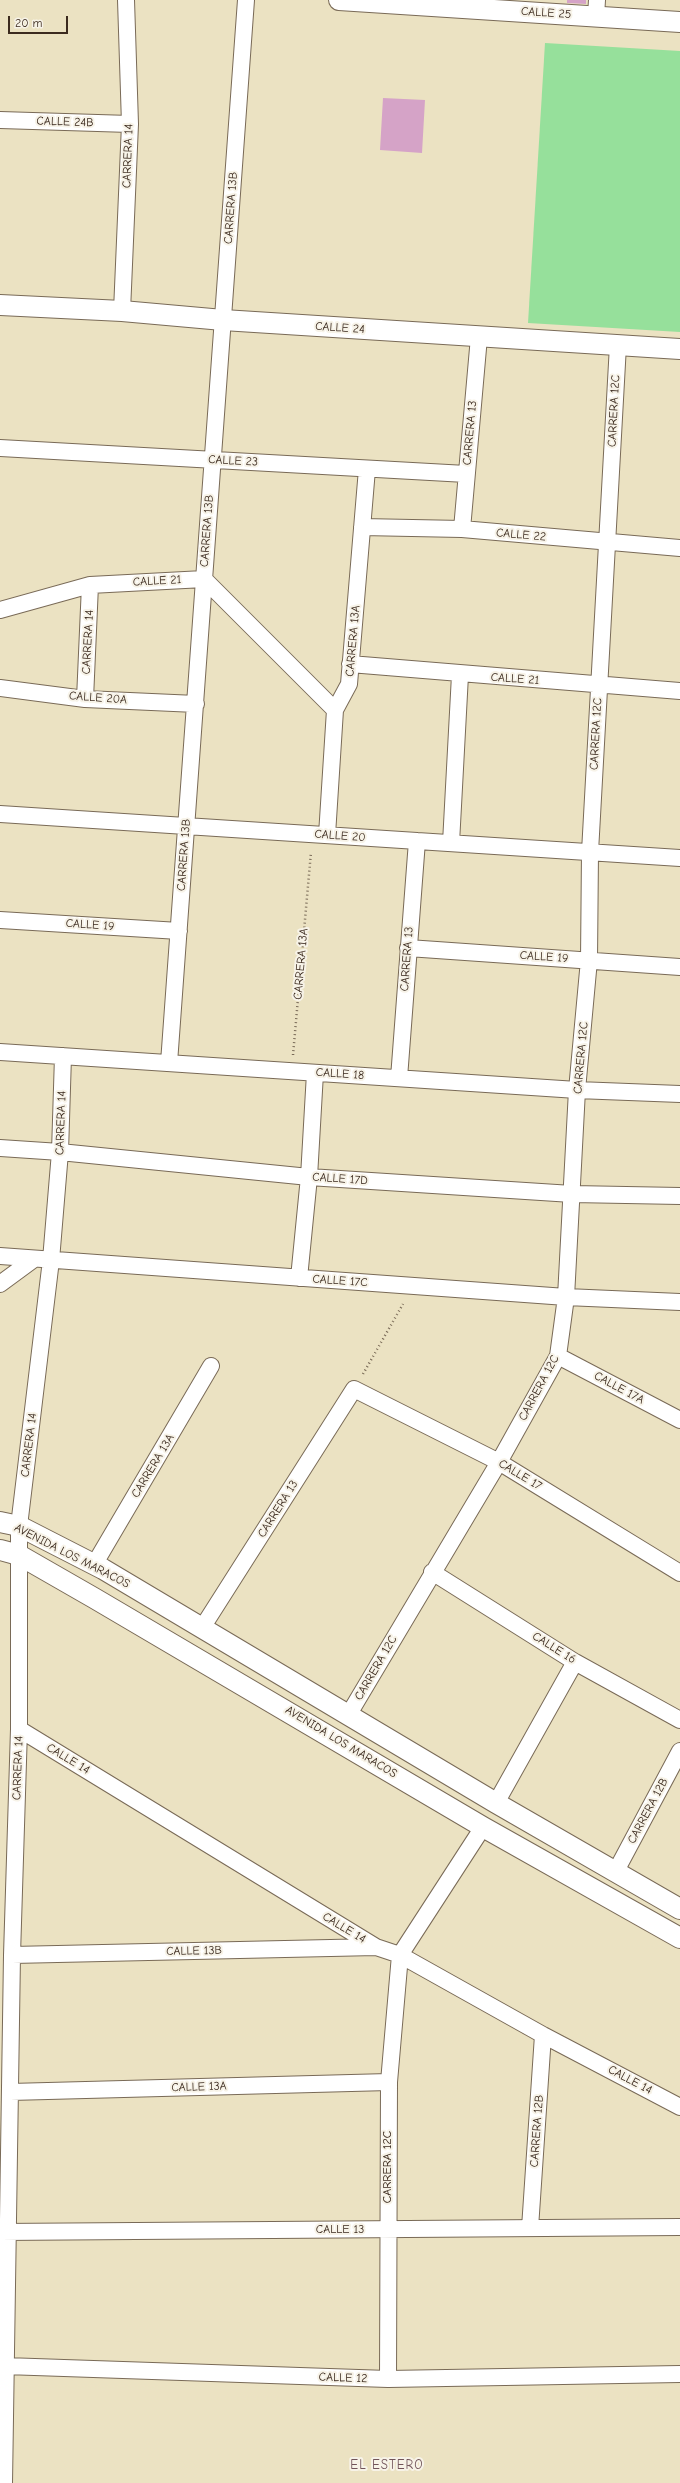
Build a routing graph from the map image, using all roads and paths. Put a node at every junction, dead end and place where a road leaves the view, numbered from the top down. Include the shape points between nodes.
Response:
1 (126, 0) edge
2 (246, 0) edge
3 (339, 0) edge
4 (453, 4) edge
5 (597, 8) edge
6 (680, 22) edge
7 (0, 120) edge
8 (130, 124) junction
9 (0, 305) edge
10 (122, 311) junction
11 (223, 320) junction
12 (479, 337) junction
13 (618, 345) junction
14 (680, 349) edge
15 (0, 448) edge
16 (213, 460) junction
17 (367, 469) junction
18 (466, 474) junction
19 (362, 527) junction
20 (462, 529) junction
21 (607, 543) junction
22 (680, 548) edge
23 (204, 579) junction
24 (90, 585) junction
25 (0, 610) edge
26 (350, 664) junction
27 (460, 675) junction
28 (599, 685) junction
29 (0, 688) edge
30 (680, 691) edge
31 (85, 699) junction
32 (196, 704) junction
33 (335, 710) junction
34 (0, 814) edge
35 (186, 826) junction
36 (320, 834) junction
37 (417, 841) junction
38 (451, 843) junction
39 (590, 852) junction
40 (680, 858) edge
41 (0, 920) edge
42 (179, 931) junction
43 (408, 948) junction
44 (589, 960) junction
45 (680, 967) edge
46 (0, 1052) edge
47 (63, 1056) junction
48 (168, 1063) junction
49 (291, 1071) junction
50 (315, 1073) junction
51 (398, 1078) junction
52 (578, 1090) junction
53 (680, 1094) edge
54 (0, 1148) edge
55 (60, 1152) junction
56 (309, 1177) junction
57 (572, 1194) junction
58 (680, 1196) edge
59 (0, 1256) edge
60 (34, 1259) junction
61 (51, 1260) junction
62 (299, 1278) junction
63 (0, 1284) edge
64 (413, 1286) junction
65 (566, 1297) junction
66 (680, 1302) edge
67 (558, 1356) junction
68 (211, 1366) dead end
69 (354, 1389) junction
70 (680, 1420) edge
71 (499, 1462) junction
72 (0, 1522) edge
73 (19, 1526) junction
74 (0, 1550) edge
75 (19, 1556) junction
76 (94, 1565) junction
77 (432, 1572) junction
78 (680, 1573) edge
79 (202, 1628) junction
80 (576, 1662) junction
81 (350, 1714) junction
82 (680, 1720) edge
83 (19, 1729) junction
84 (680, 1751) edge
85 (496, 1804) junction
86 (483, 1827) junction
87 (616, 1871) junction
88 (680, 1909) edge
89 (680, 1938) edge
90 (376, 1948) junction
91 (12, 1955) junction
92 (400, 1955) junction
93 (543, 2035) junction
94 (388, 2082) junction
95 (10, 2092) junction
96 (680, 2107) edge
97 (680, 2227) edge
98 (530, 2228) junction
99 (388, 2230) junction
100 (4, 2233) edge
101 (5, 2366) junction
102 (680, 2374) edge
103 (388, 2379) junction
104 (2, 2456) edge
105 (4, 2483) edge

1 - 8 street, CARRERA 14
2 - 11 street, CARRERA 13B
3 - 4 street, CALLE 25
4 - 5 street, CALLE 25
5 - 6 street, CALLE 25
7 - 8 street, CALLE 24B
8 - 10 street, CARRERA 14
9 - 10 street, CALLE 24
10 - 11 street, CALLE 24
11 - 12 street, CALLE 24
11 - 16 street, CARRERA 13B
12 - 13 street, CALLE 24
12 - 18 street, CARRERA 13
13 - 14 street, CALLE 24
13 - 21 street, CARRERA 12C
15 - 16 street, CALLE 23
16 - 17 street, CALLE 23
16 - 23 street, CARRERA 13B
17 - 18 street, CALLE 23
17 - 19 street, CARRERA 13A
18 - 20 street, CARRERA 13
19 - 20 street, CALLE 22
19 - 26 street, CARRERA 13A
20 - 21 street, CALLE 22
21 - 22 street, CALLE 22
21 - 28 street, CARRERA 12C
23 - 24 street, CALLE 21
23 - 32 street, CARRERA 13B
23 - 33 street
24 - 25 street, CALLE 21
24 - 31 street, CARRERA 14
26 - 27 street, CALLE 21
26 - 33 street, CARRERA 13A via 349,684
27 - 28 street, CALLE 21
27 - 38 street
28 - 30 street, CALLE 21
28 - 39 street, CARRERA 12C
29 - 31 street, CALLE 20A
31 - 32 street, CALLE 20A
32 - 35 street, CARRERA 13B
33 - 36 street, CARRERA 13A
34 - 35 street, CALLE 20
35 - 36 street, CALLE 20
35 - 42 street, CARRERA 13B
36 - 37 street, CALLE 20
36 - 49 path, CARRERA 13A
37 - 38 street, CALLE 20
37 - 43 street, CARRERA 13
38 - 39 street, CALLE 20
39 - 40 street, CALLE 20
39 - 44 street, CARRERA 12C
41 - 42 street, CALLE 19
42 - 48 street, CARRERA 13B
43 - 44 street, CALLE 19
43 - 51 street, CARRERA 13
44 - 45 street, CALLE 19
44 - 52 street, CARRERA 12C
46 - 47 street, CALLE 18
47 - 48 street, CALLE 18
47 - 55 street, CARRERA 14
48 - 49 street, CALLE 18
49 - 50 street, CALLE 18
50 - 51 street, CALLE 18
50 - 56 street
51 - 52 street, CALLE 18
52 - 53 street, CALLE 18
52 - 57 street, CARRERA 12C
54 - 55 street, CALLE 17D
55 - 56 street, CALLE 17D
55 - 61 street, CARRERA 14
56 - 57 street, CALLE 17D
56 - 62 street
57 - 58 street, CALLE 17D
57 - 65 street, CARRERA 12C
59 - 60 street, CALLE 17C
60 - 61 street, CALLE 17C
60 - 63 street
61 - 62 street, CALLE 17C
61 - 73 street, CARRERA 14
62 - 64 street, CALLE 17C
64 - 65 street, CALLE 17C
64 - 69 path
65 - 66 street, CALLE 17C
65 - 67 street, CARRERA 12C
67 - 70 street, CALLE 17A
67 - 71 street, CARRERA 12C
68 - 76 street, CARRERA 13A
69 - 71 street, CALLE 17
69 - 79 street, CARRERA 13
71 - 77 street, CARRERA 12C
71 - 78 street, CALLE 17
72 - 73 street, AVENIDA LOS MARACOS
73 - 75 street, CARRERA 14
73 - 76 street, AVENIDA LOS MARACOS
74 - 75 street, AVENIDA LOS MARACOS
75 - 83 street, CARRERA 14
75 - 86 street, AVENIDA LOS MARACOS via 334,1737
76 - 79 street, AVENIDA LOS MARACOS
77 - 80 street, CALLE 16
77 - 81 street, CARRERA 12C
79 - 81 street, AVENIDA LOS MARACOS
80 - 82 street, CALLE 16
80 - 85 street
81 - 85 street, AVENIDA LOS MARACOS
83 - 90 street, CALLE 14
83 - 91 street, CARRERA 14
84 - 87 street, CARRERA 12B
85 - 87 street, AVENIDA LOS MARACOS
86 - 89 street, AVENIDA LOS MARACOS
86 - 92 street
87 - 88 street, AVENIDA LOS MARACOS
90 - 91 street, CALLE 13B
90 - 92 street, CALLE 14
91 - 95 street, CARRERA 14
92 - 93 street, CALLE 14
92 - 94 street, CARRERA 12C
93 - 96 street, CALLE 14
93 - 98 street, CARRERA 12B
94 - 95 street, CALLE 13A
94 - 99 street, CARRERA 12C
95 - 100 street, CARRERA 14
97 - 98 street, CALLE 13
98 - 99 street, CALLE 13
99 - 100 street, CALLE 13
99 - 103 street, CARRERA 12C
100 - 101 street, CARRERA 14
101 - 103 street, CALLE 12
101 - 104 street, CARRERA 14
102 - 103 street, CALLE 12
104 - 105 street, CARRERA 14

